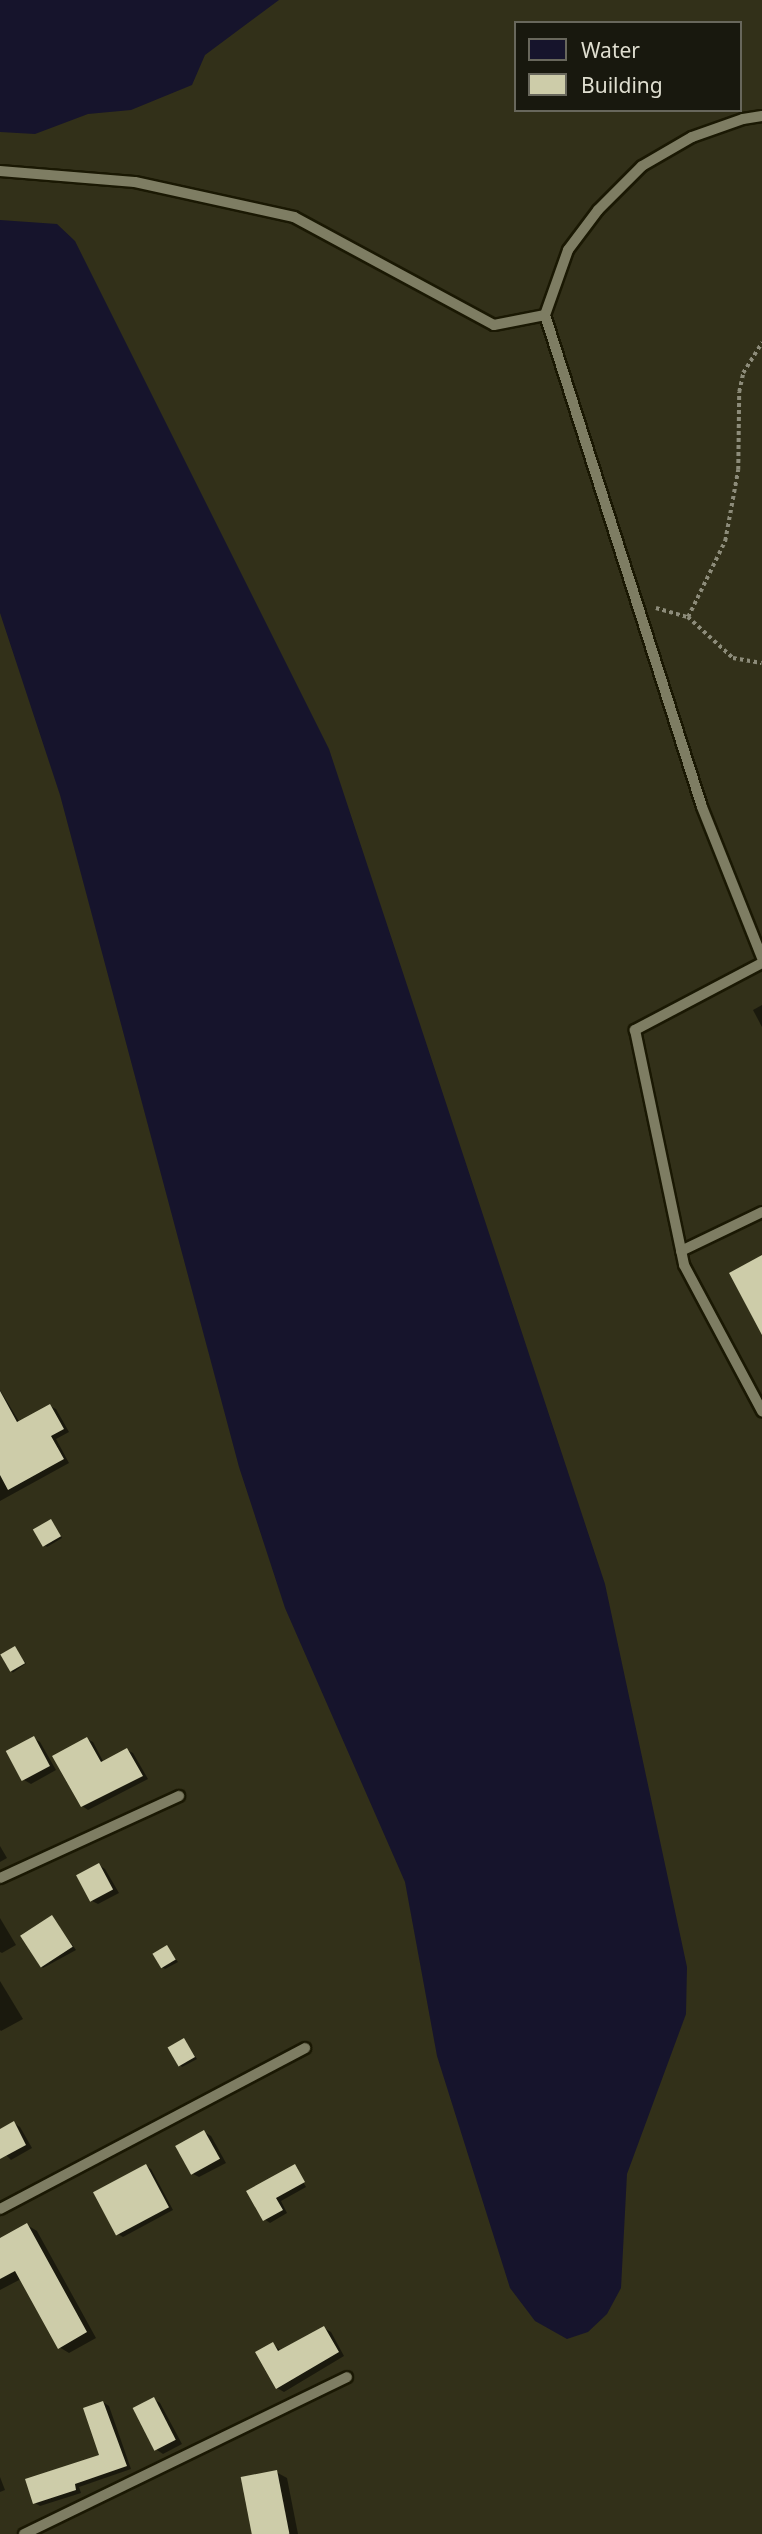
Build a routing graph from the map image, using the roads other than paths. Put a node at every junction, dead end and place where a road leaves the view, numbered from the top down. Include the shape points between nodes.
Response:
1 (762, 116) edge
2 (0, 171) edge
3 (545, 315) junction
4 (762, 960) edge
5 (762, 1212) edge
6 (681, 1251) junction
7 (762, 1411) edge
8 (179, 1796) dead end
9 (0, 1878) edge
10 (305, 2048) dead end
11 (0, 2208) edge
12 (347, 2377) dead end
13 (24, 2534) edge

1 - 3 lane via 692,136 642,166 598,210 568,250
2 - 3 lane via 135,182 295,217 494,325
3 - 4 lane via 702,807
4 - 6 lane via 635,1030
5 - 6 lane
6 - 7 lane via 684,1265
8 - 9 lane
10 - 11 lane
12 - 13 lane

